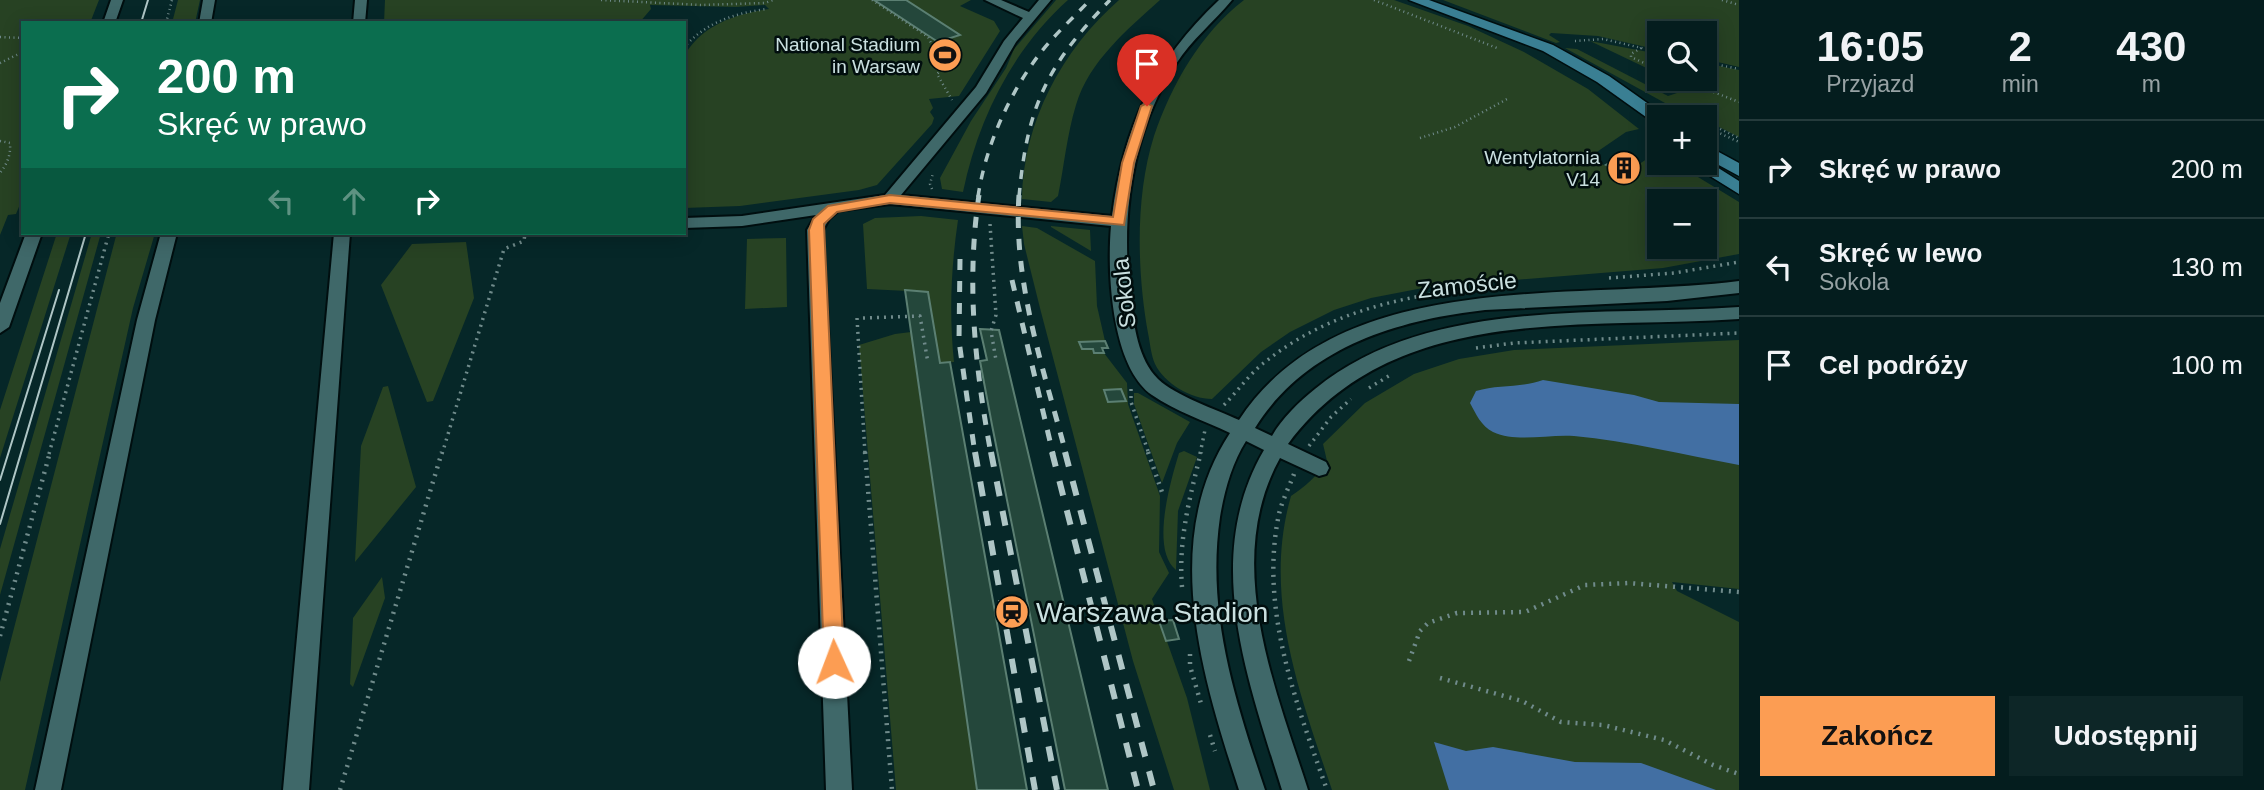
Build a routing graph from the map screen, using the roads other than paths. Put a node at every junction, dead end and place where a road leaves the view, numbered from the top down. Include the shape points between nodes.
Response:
1 (117, 0) edge
2 (209, 0) edge
3 (361, 0) edge
4 (991, 0) edge
5 (1045, 0) edge
6 (1226, 0) edge
7 (1416, 0) edge
8 (1031, 17) junction
9 (1465, 17) junction
10 (110, 21) edge
11 (205, 21) edge
12 (359, 21) edge
13 (1651, 105) edge
14 (1647, 125) edge
15 (1717, 157) edge
16 (1739, 170) edge
17 (1717, 175) edge
18 (1739, 189) edge
19 (890, 199) junction
20 (832, 209) junction
21 (1120, 222) junction
22 (686, 223) edge
23 (33, 235) edge
24 (168, 235) edge
25 (342, 235) edge
26 (1739, 287) edge
27 (1739, 313) edge
28 (0, 327) edge
29 (1241, 430) junction
30 (1275, 446) junction
31 (1311, 464) road end
32 (48, 790) edge
33 (296, 790) edge
34 (839, 790) edge
35 (1252, 790) edge
36 (1295, 790) edge

1 - 10 street
2 - 11 street
3 - 12 street
4 - 8 street
5 - 8 street
6 - 21 street, Sokola via 1182,44 1147,106 1128,163
7 - 9 main road
8 - 19 street via 1010,41 981,90
9 - 13 main road via 1548,48
9 - 14 main road via 1569,69
15 - 16 main road
17 - 18 main road
19 - 20 street
19 - 21 street
20 - 22 street via 719,224
20 - 34 street via 815,230
21 - 29 street, Sokola via 1121,299 1139,370 1159,390
23 - 28 street
24 - 32 street via 146,320
25 - 33 street
26 - 29 street, Zamoście via 1669,296 1449,308 1385,322 1338,341 1294,370 1258,403
27 - 30 street, Zamoście via 1499,327 1427,339 1381,355 1333,381 1292,421
29 - 30 street, Sokola
29 - 35 street via 1213,493 1203,580 1209,642
30 - 31 street, Sokola
30 - 36 street via 1250,507 1243,557 1259,666

